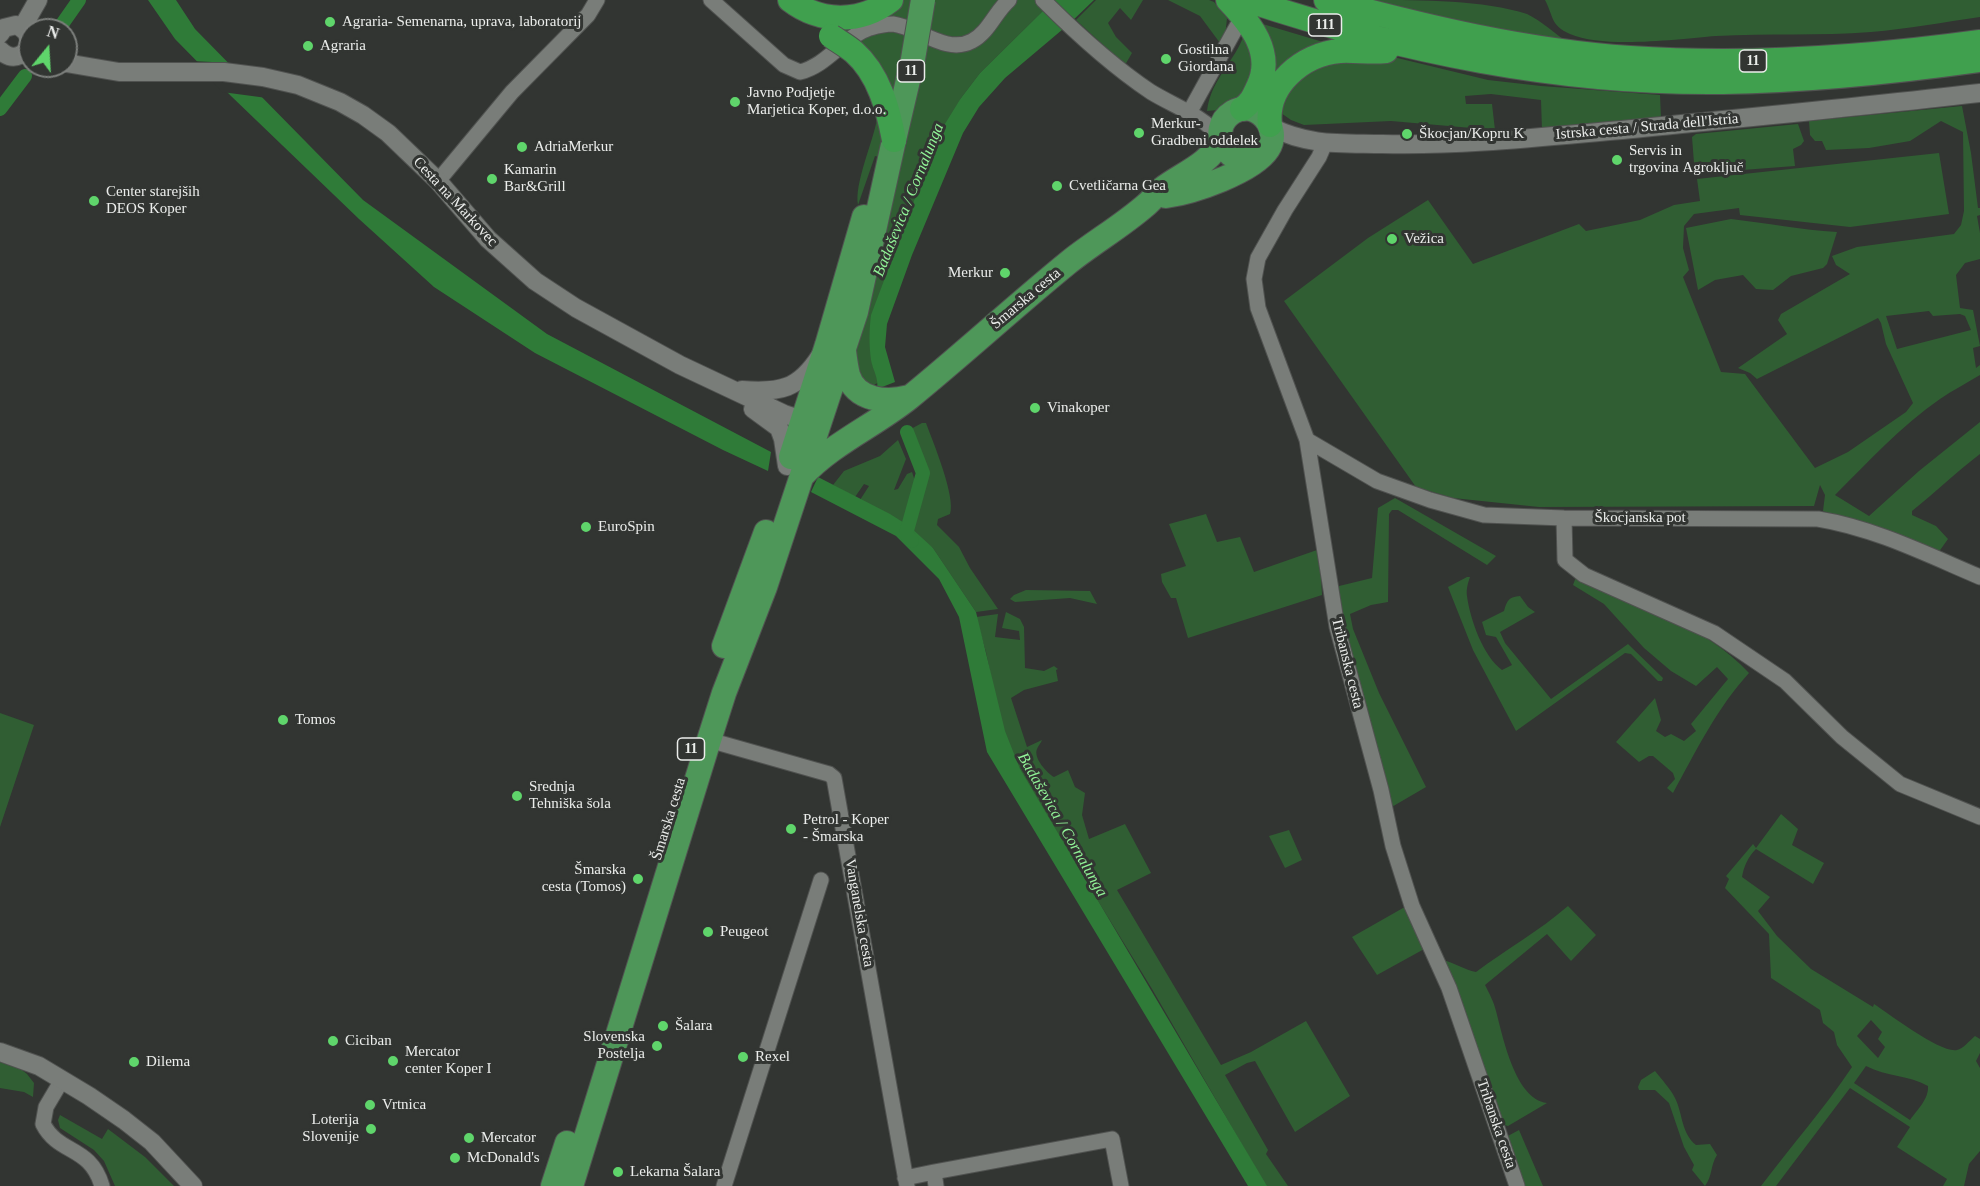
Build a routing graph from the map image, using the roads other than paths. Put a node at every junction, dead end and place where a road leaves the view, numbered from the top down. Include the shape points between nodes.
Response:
1 (38, 0) edge
2 (597, 0) edge
3 (711, 0) edge
4 (777, 0) edge
5 (790, 0) edge
6 (891, 0) edge
7 (923, 0) edge
8 (1009, 0) edge
9 (1228, 0) edge
10 (1247, 0) edge
11 (1326, 0) edge
12 (1046, 3) edge
13 (28, 18) edge
14 (1236, 26) dead end
15 (18, 27) edge
16 (0, 34) edge
17 (833, 35) junction
18 (1980, 42) edge
19 (1405, 47) junction
20 (2, 55) edge
21 (18, 56) edge
22 (1980, 60) edge
23 (78, 65) edge
24 (1980, 93) edge
25 (1237, 111) junction
26 (1192, 115) junction
27 (1270, 126) junction
28 (1319, 142) junction
29 (1225, 145) junction
30 (892, 150) junction
31 (1262, 155) junction
32 (438, 181) junction
33 (1155, 201) junction
34 (835, 348) junction
35 (728, 388) junction
36 (910, 397) junction
37 (880, 419) junction
38 (811, 423) junction
39 (1306, 440) junction
40 (794, 472) junction
41 (1564, 518) junction
42 (1980, 577) edge
43 (709, 740) junction
44 (1980, 817) edge
45 (820, 880) dead end
46 (0, 1052) edge
47 (62, 1080) junction
48 (935, 1179) edge
49 (906, 1182) edge
50 (102, 1186) edge
51 (193, 1186) edge
52 (553, 1186) edge
53 (571, 1186) edge
54 (724, 1186) edge
55 (1121, 1186) edge
56 (1517, 1186) edge

1 - 13 street
2 - 32 street via 588,15 512,92
3 - 17 street via 791,69 800,72 810,70
4 - 17 highway
5 - 17 highway
6 - 17 highway via 865,15 848,18
7 - 30 main road, 11, bridge
8 - 17 street via 987,28 965,44 953,45 885,25 860,33
9 - 25 highway via 1251,26 1264,62 1263,77 1250,103
10 - 19 highway, 111
11 - 18 highway, 11 via 1460,34 1629,58 1707,62 1805,60
12 - 26 street via 1126,74
14 - 26 street
15 - 16 street via 10,26
17 - 30 highway, bridge via 859,58 875,80 886,109
19 - 22 highway, 11 via 1543,71 1720,82 1801,80
19 - 27 highway via 1338,51 1311,59 1280,86 1272,104
20 - 21 street
23 - 32 street, Cesta na Markovec via 119,72 224,72 298,85 363,115 388,133
24 - 28 street, Istrska cesta / Strada dell'Istria via 1492,142
25 - 26 street via 1219,116
25 - 27 main road via 1259,112
25 - 29 main road via 1222,124
26 - 29 street
27 - 28 street via 1290,136
27 - 31 main road via 1272,138
28 - 31 street via 1285,146
28 - 39 street, Tribanska cesta via 1319,157 1258,258 1254,279 1258,308
29 - 31 main road via 1246,161
29 - 33 main road, Šmarska cesta via 1162,190
30 - 34 main road, 11 via 856,312
31 - 33 main road via 1250,166
32 - 35 street, Cesta na Markovec via 488,239 535,281 624,336
33 - 36 main road, Šmarska cesta via 1072,260
34 - 35 street via 806,374 780,390
34 - 36 main road via 848,377 866,395 893,401
34 - 38 main road, 11
35 - 38 street, Cesta na Markovec
35 - 40 street via 779,428
36 - 37 main road, Šmarska cesta
37 - 38 main road via 844,429
37 - 40 main road, Šmarska cesta
38 - 40 main road, Šmarska cesta / 11
39 - 41 street, Škocjanska pot via 1377,481 1431,500 1484,515
39 - 56 street, Tribanska cesta via 1337,627 1393,846 1412,906 1449,988
40 - 43 main road, Šmarska cesta / 11 via 765,587
40 - 52 main road, Šmarska cesta / 11 via 706,702
41 - 42 street, Škocjanska pot via 1818,519 1905,545
41 - 44 street via 1565,560 1584,575 1714,633 1785,681 1842,737 1900,784
43 - 49 street, Vanganelska cesta via 834,778
43 - 53 main road, Šmarska cesta / 11
45 - 54 street
46 - 47 street via 39,1066
47 - 50 street via 46,1107 43,1124 52,1139 86,1158
47 - 51 street via 134,1127
48 - 49 street, Vanganelska cesta
48 - 55 street, Vanganelska cesta via 1112,1139

